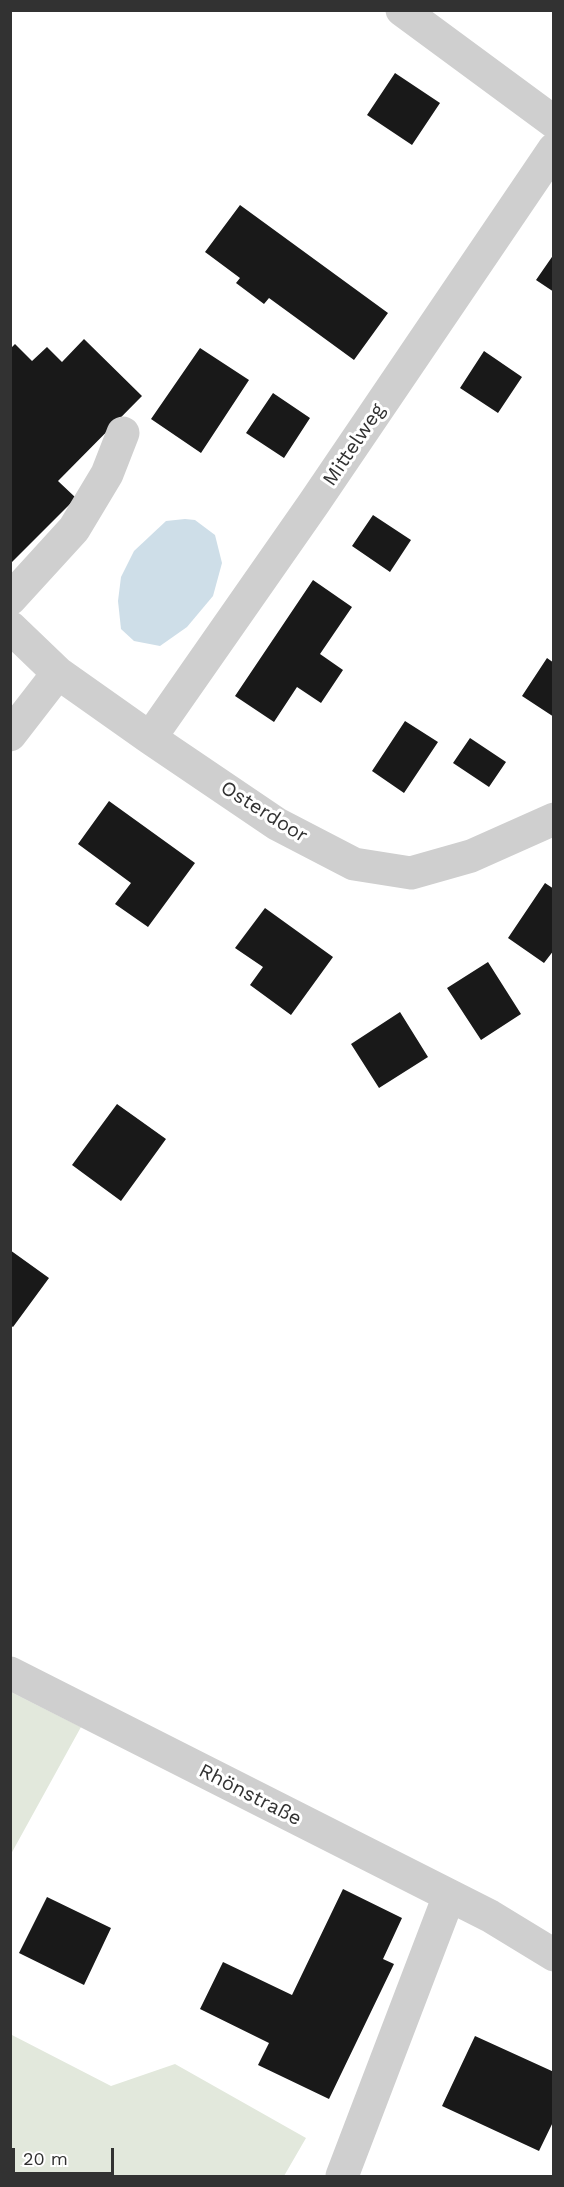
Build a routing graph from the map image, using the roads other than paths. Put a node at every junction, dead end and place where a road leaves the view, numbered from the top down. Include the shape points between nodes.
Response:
1 (402, 10) edge
2 (554, 122) edge
3 (554, 149) edge
4 (123, 433) dead end
5 (10, 599) edge
6 (10, 627) edge
7 (58, 673) junction
8 (10, 735) edge
9 (150, 738) junction
10 (554, 819) edge
11 (10, 1673) edge
12 (449, 1896) junction
13 (554, 1955) edge
14 (342, 2176) edge

1 - 2 street
3 - 9 street, Mittelweg
4 - 5 street via 106,474 74,529
6 - 7 street, Osterdoor
7 - 8 street
7 - 9 street, Osterdoor
9 - 10 street, Osterdoor via 277,824 354,864 411,873 471,856
11 - 12 street, Rhönstraße
12 - 13 street, Rhönstraße
12 - 14 street

